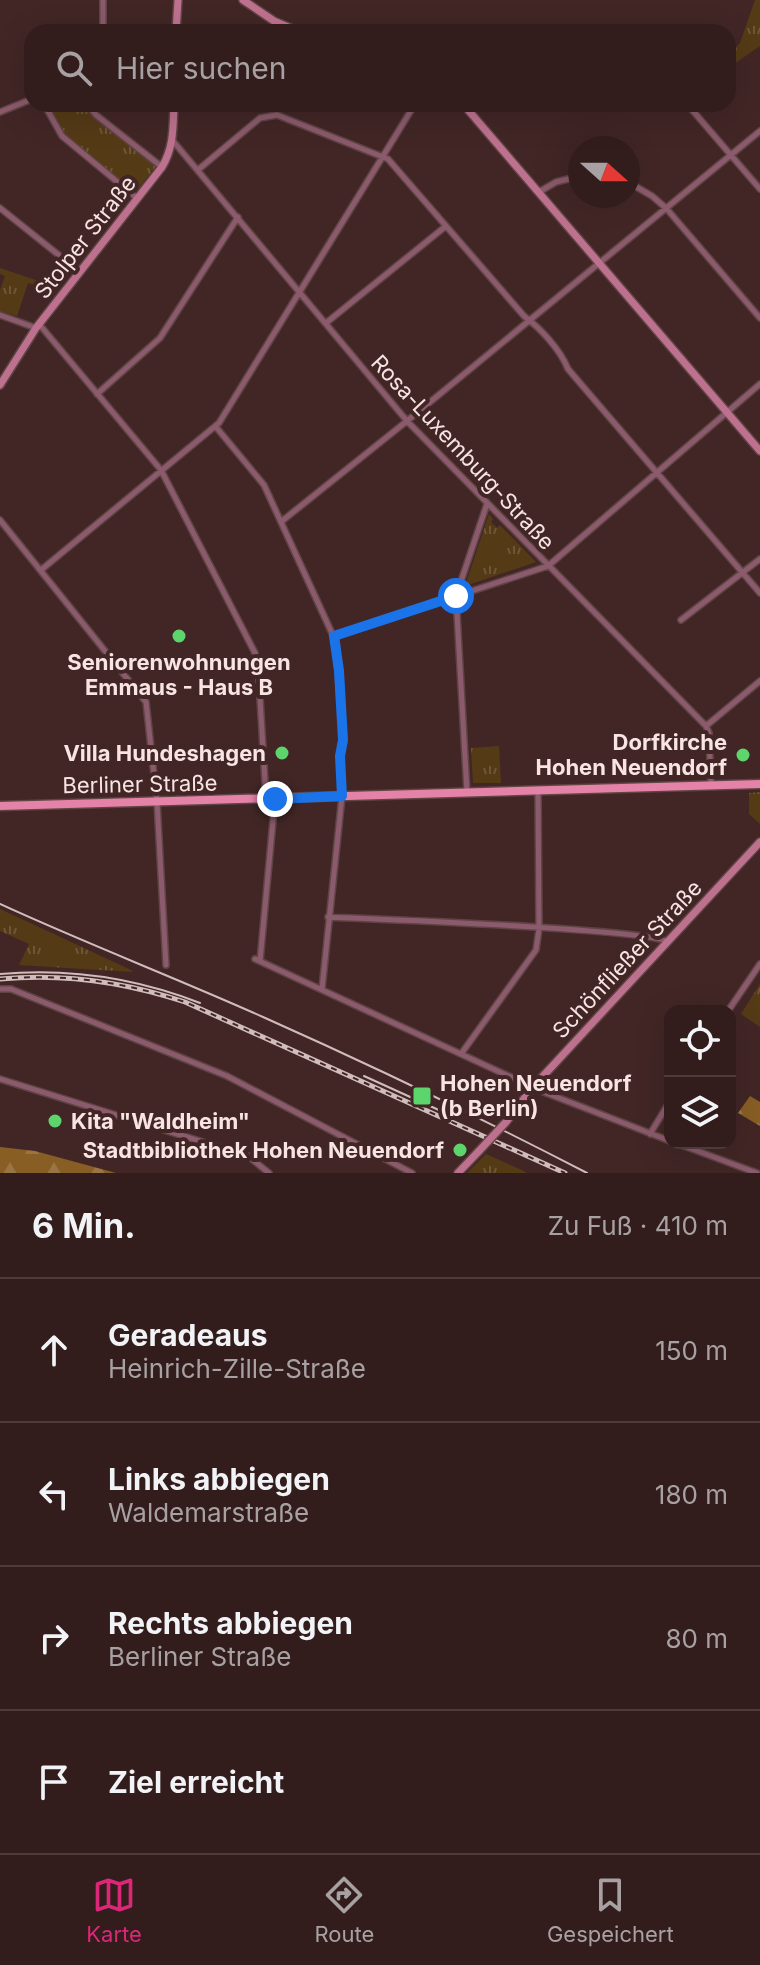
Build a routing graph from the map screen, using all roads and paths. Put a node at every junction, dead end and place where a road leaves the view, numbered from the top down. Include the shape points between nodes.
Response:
1 (103, 0) edge
2 (178, 0) edge
3 (243, 0) edge
4 (103, 24) edge
5 (176, 24) edge
6 (281, 24) edge
7 (24, 102) edge
8 (0, 112) edge
9 (48, 112) edge
10 (94, 112) edge
11 (174, 112) edge
12 (410, 112) edge
13 (470, 112) edge
14 (694, 112) edge
15 (760, 131) edge
16 (173, 141) junction
17 (384, 155) junction
18 (732, 156) junction
19 (162, 167) junction
20 (199, 169) junction
21 (568, 179) edge
22 (640, 189) edge
23 (760, 189) edge
24 (539, 192) junction
25 (138, 199) junction
26 (0, 208) edge
27 (666, 208) junction
28 (238, 217) junction
29 (446, 226) junction
30 (599, 263) junction
31 (80, 272) junction
32 (301, 293) junction
33 (0, 315) edge
34 (760, 318) edge
35 (529, 320) junction
36 (326, 323) junction
37 (37, 326) junction
38 (760, 384) edge
39 (0, 385) edge
40 (97, 394) junction
41 (727, 412) junction
42 (407, 421) junction
43 (216, 427) junction
44 (760, 451) edge
45 (161, 470) junction
46 (657, 472) junction
47 (487, 504) junction
48 (0, 520) edge
49 (282, 521) junction
50 (760, 559) edge
51 (548, 566) junction
52 (41, 570) junction
53 (742, 572) junction
54 (760, 593) edge
55 (456, 596) junction
56 (681, 620) dead end
57 (334, 636) junction
58 (760, 681) edge
59 (706, 726) junction
60 (711, 784) junction
61 (760, 784) edge
62 (538, 790) junction
63 (467, 793) junction
64 (342, 796) junction
65 (270, 799) junction
66 (157, 802) junction
67 (0, 806) edge
68 (760, 842) edge
69 (328, 917) junction
70 (539, 929) junction
71 (668, 942) junction
72 (760, 964) edge
73 (166, 965) dead end
74 (0, 989) edge
75 (322, 989) junction
76 (732, 1005) edge
77 (461, 1054) junction
78 (0, 1079) edge
79 (533, 1087) junction
80 (664, 1111) edge
81 (650, 1134) junction
82 (664, 1139) edge
83 (692, 1149) edge
84 (269, 1173) edge
85 (412, 1173) edge
86 (458, 1173) edge
87 (757, 1173) edge

1 - 4 street
2 - 5 main road
3 - 6 main road
7 - 8 street
9 - 25 street via 62,136
10 - 19 street
11 - 16 main road, Stolper Straße
12 - 17 street
13 - 24 main road
14 - 18 street
15 - 18 street
16 - 19 main road, Stolper Straße
16 - 20 street, Rosa-Luxemburg-Straße
17 - 20 street via 268,115
17 - 29 street
17 - 32 street
18 - 23 street
18 - 27 street
19 - 25 main road, Stolper Straße
20 - 28 street, Rosa-Luxemburg-Straße
21 - 24 street
22 - 27 street
24 - 30 main road
25 - 31 main road, Stolper Straße
26 - 31 street
27 - 30 street
27 - 34 street
28 - 32 street, Rosa-Luxemburg-Straße
28 - 40 street via 160,338
29 - 35 street
29 - 36 street
30 - 35 street
30 - 41 main road
31 - 37 main road, Stolper Straße
32 - 36 street, Rosa-Luxemburg-Straße
32 - 43 street
33 - 37 street
35 - 42 street
35 - 46 street
36 - 42 street, Rosa-Luxemburg-Straße
37 - 39 main road, Stolper Straße
37 - 40 street
38 - 41 street
40 - 45 street
41 - 44 main road
41 - 46 street
42 - 47 street, Rosa-Luxemburg-Straße
42 - 49 street
43 - 45 street
43 - 49 street via 261,480
45 - 52 street
45 - 65 street via 257,659
46 - 51 street
46 - 53 street
47 - 51 street, Rosa-Luxemburg-Straße
47 - 55 street
48 - 52 street
49 - 57 street
50 - 53 street
51 - 55 street
51 - 59 street, Rosa-Luxemburg-Straße
52 - 66 street via 143,695
53 - 54 street
53 - 56 street
55 - 57 street
55 - 63 street
57 - 64 street
58 - 59 street
59 - 60 street
60 - 61 main road, Berliner Straße
60 - 62 main road, Berliner Straße
62 - 63 main road, Berliner Straße
62 - 70 street
63 - 64 main road, Berliner Straße
64 - 65 main road, Berliner Straße
64 - 69 street
65 - 66 main road, Berliner Straße
65 - 75 street via 257,960
66 - 67 main road, Berliner Straße
66 - 73 street
68 - 71 main road, Schönfließer Straße
69 - 70 street
69 - 75 street
70 - 71 street via 660,937
70 - 77 street via 536,950
71 - 79 main road, Schönfließer Straße
72 - 76 street
74 - 85 street via 227,1076
75 - 77 street
77 - 79 street
78 - 84 street via 248,1156
79 - 81 street
79 - 86 main road, Schönfließer Straße, bridge
80 - 81 street
81 - 82 street
83 - 87 street

